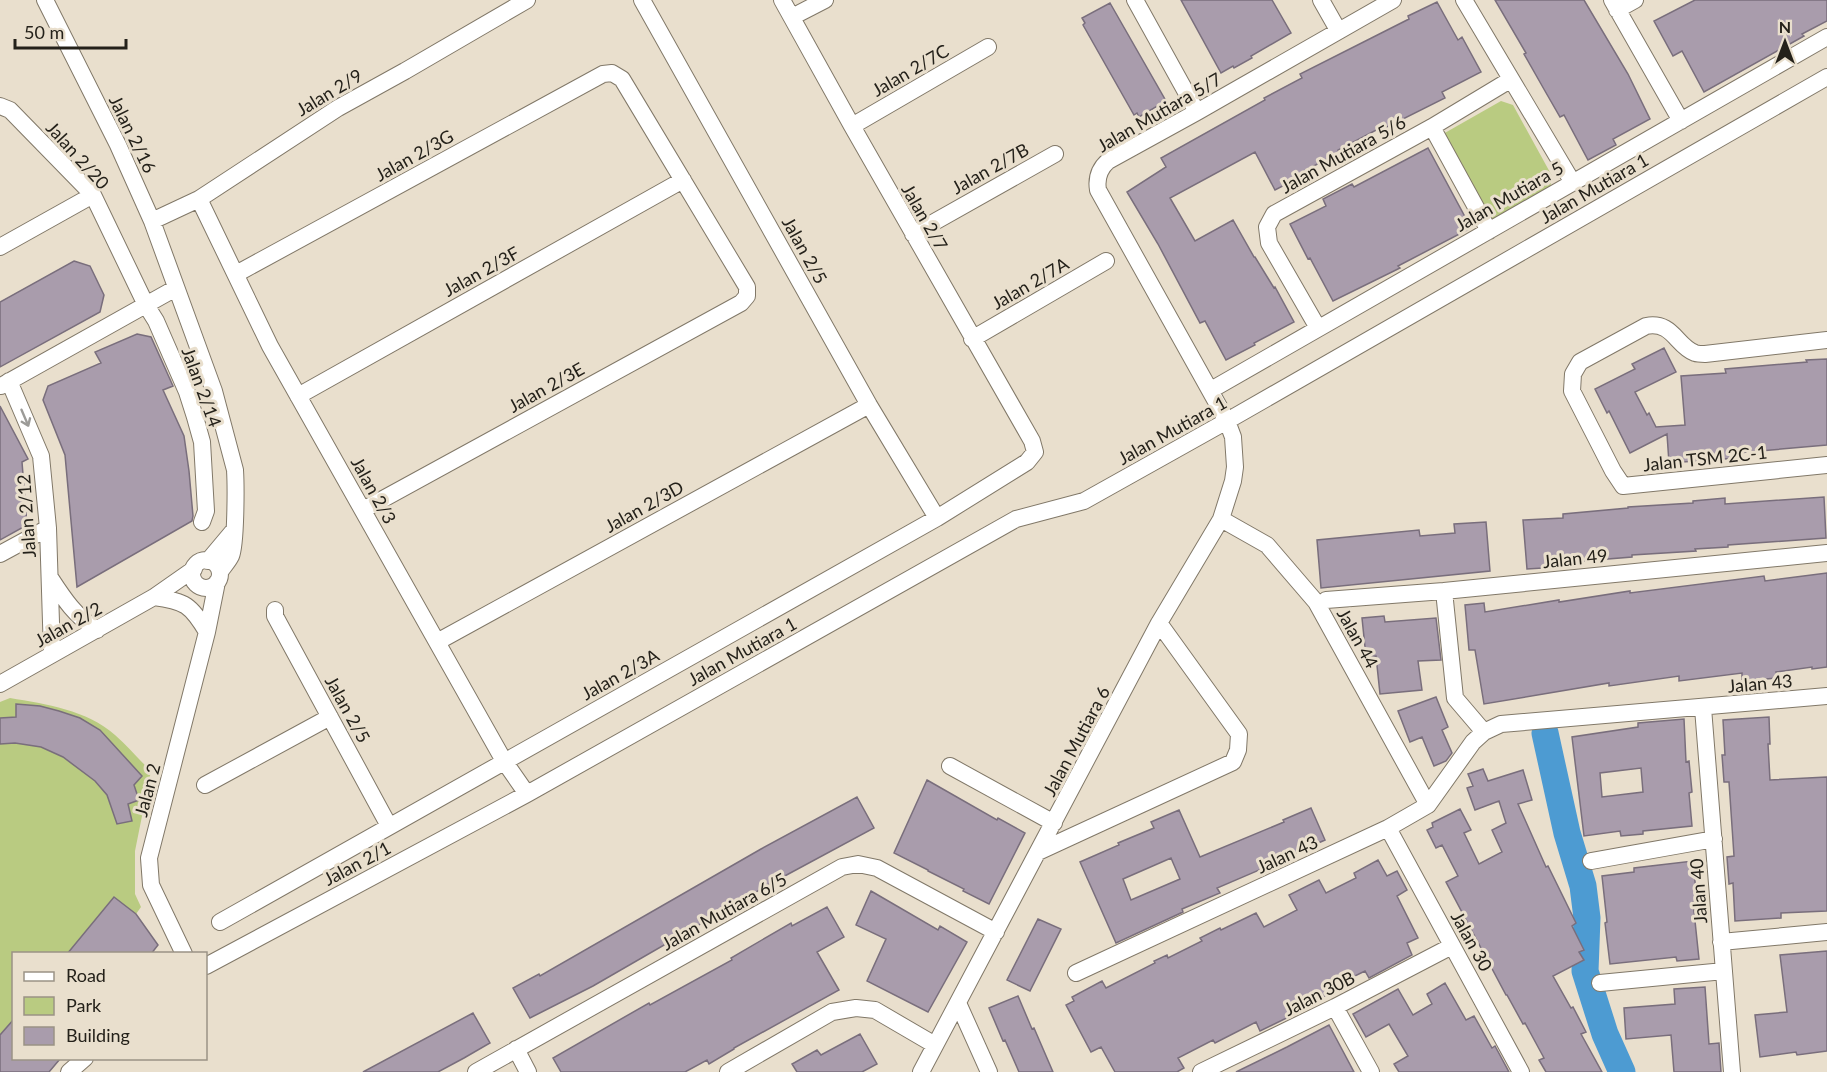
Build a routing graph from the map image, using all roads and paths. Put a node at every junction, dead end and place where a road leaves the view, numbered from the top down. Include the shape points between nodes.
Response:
1 (45, 0) edge
2 (527, 0) edge
3 (642, 0) edge
4 (782, 0) edge
5 (825, 0) edge
6 (1135, 0) edge
7 (1321, 0) edge
8 (1393, 0) edge
9 (1464, 0) edge
10 (1635, 0) edge
11 (505, 5) edge
12 (1615, 5) edge
13 (792, 17) junction
14 (1338, 30) junction
15 (1827, 37) edge
16 (988, 47) dead end
17 (1827, 77) edge
18 (1510, 80) junction
19 (0, 106) edge
20 (1197, 112) junction
21 (1681, 121) junction
22 (852, 126) junction
23 (1432, 127) junction
24 (1055, 154) dead end
25 (683, 180) junction
26 (1573, 183) junction
27 (93, 195) junction
28 (199, 199) junction
29 (152, 221) junction
30 (1489, 231) junction
31 (913, 234) junction
32 (0, 248) edge
33 (1107, 261) dead end
34 (236, 274) junction
35 (176, 288) junction
36 (146, 305) junction
37 (1318, 328) junction
38 (972, 339) junction
39 (1827, 340) edge
40 (5, 383) edge
41 (1211, 390) junction
42 (298, 396) junction
43 (869, 405) junction
44 (1227, 421) junction
45 (1035, 452) joint
46 (1827, 465) edge
47 (363, 510) junction
48 (937, 518) junction
49 (1221, 519) junction
50 (202, 522) dead end
51 (48, 528) junction
52 (1827, 553) edge
53 (0, 554) edge
54 (205, 575) junction
55 (50, 578) junction
56 (1444, 591) junction
57 (154, 597) junction
58 (1326, 600) dead end
59 (275, 610) dead end
60 (1159, 623) junction
61 (97, 630) junction
62 (207, 632) junction
63 (437, 642) junction
64 (52, 654) junction
65 (0, 684) edge
66 (1827, 696) edge
67 (1703, 708) junction
68 (330, 717) junction
69 (1484, 732) junction
70 (504, 761) junction
71 (950, 766) dead end
72 (205, 785) dead end
73 (526, 794) junction
74 (1428, 806) junction
75 (1054, 823) junction
76 (389, 826) junction
77 (1388, 828) junction
78 (1714, 839) junction
79 (1038, 852) junction
80 (1591, 861) dead end
81 (220, 922) dead end
82 (996, 932) junction
83 (1827, 932) edge
84 (1721, 942) junction
85 (1452, 946) junction
86 (183, 952) edge
87 (207, 965) edge
88 (1724, 971) junction
89 (1076, 974) dead end
90 (1600, 983) dead end
91 (958, 1003) junction
92 (1335, 1007) junction
93 (935, 1045) junction
94 (516, 1049) junction
95 (85, 1060) edge
96 (69, 1072) edge
97 (476, 1072) edge
98 (528, 1072) edge
99 (728, 1072) edge
100 (921, 1072) edge
101 (989, 1072) edge
102 (1201, 1072) edge
103 (1371, 1072) edge
104 (1521, 1072) edge
105 (1732, 1072) edge

1 - 29 street, Jalan 2/16
2 - 11 street, Jalan 2/9
3 - 43 street, Jalan 2/5
4 - 13 street, Jalan 2/7
5 - 13 street
6 - 20 street
7 - 14 street
8 - 14 street, Jalan Mutiara 5/7
9 - 18 street
10 - 12 street
11 - 28 street, Jalan 2/9
12 - 21 street
13 - 22 street, Jalan 2/7
14 - 20 street, Jalan Mutiara 5/7
15 - 21 street, Jalan Mutiara 5
16 - 22 street, Jalan 2/7C
17 - 44 street, Jalan Mutiara 1
18 - 23 street, Jalan Mutiara 5/6
18 - 26 street
19 - 27 street, Jalan 2/20 via 10,110
20 - 41 street, Jalan Mutiara 5/7 via 1105,164 1097,186
21 - 26 street, Jalan Mutiara 5
22 - 31 street, Jalan 2/7
23 - 30 street
23 - 37 street, Jalan Mutiara 5/6 via 1274,214 1267,227 1269,243
24 - 31 street, Jalan 2/7B
25 - 34 street, Jalan 2/3G via 622,79 612,73 603,74
25 - 42 street, Jalan 2/3F
25 - 47 street, Jalan 2/3E via 747,286 747,296 741,303
26 - 30 street, Jalan Mutiara 5
27 - 32 street
27 - 36 street, Jalan 2/20
28 - 29 street, Jalan 2/9
28 - 34 street, Jalan 2/3
29 - 35 street, Jalan 2/16
30 - 37 street, Jalan Mutiara 5
31 - 38 street, Jalan 2/7
33 - 38 street, Jalan 2/7A
34 - 42 street, Jalan 2/3
35 - 36 street
35 - 54 street, Jalan 2/16 via 214,391 235,470 231,556
36 - 40 street
36 - 50 street, Jalan 2/14 via 187,392 202,442 206,512
37 - 41 street, Jalan Mutiara 5
38 - 45 street, Jalan 2/7
39 - 46 street, Jalan TSM 2C-1 via 1694,353 1654,324 1580,362 1573,374 1572,391 1623,486
40 -> 51 street, Jalan 2/12 via 41,456
41 - 44 street, Jalan Mutiara 5/7
42 - 47 street, Jalan 2/3
43 - 48 street, Jalan 2/5
43 - 63 street, Jalan 2/3D
44 - 49 street, Jalan Mutiara 6 via 1233,437 1235,467
44 - 73 street, Jalan Mutiara 1 via 1084,501 1016,519
45 - 48 street, Jalan 2/3A via 1027,462
47 - 63 street, Jalan 2/3
48 - 70 street, Jalan 2/3A
49 - 60 street, Jalan Mutiara 6
49 - 74 street, Jalan 44 via 1267,545 1316,602
51 - 53 street
51 - 55 street, Jalan 2/12
52 - 56 street, Jalan 49
54 - 57 street, Jalan 2/2
54 - 62 street, Jalan 2
55 - 61 street via 70,608
55 - 64 street, Jalan 2/12
56 - 58 street, Jalan 49
56 - 69 street via 1455,699
57 - 61 street, Jalan 2/2
57 - 62 street via 177,600 189,607
59 - 68 street, Jalan 2/5
60 - 75 street, Jalan Mutiara 6
60 - 79 street via 1239,734 1233,762
61 - 64 street, Jalan 2/2
62 - 86 street, Jalan 2 via 149,858 151,885
63 - 70 street, Jalan 2/3
64 - 65 street, Jalan 2/2
66 - 67 street, Jalan 43
67 - 69 street, Jalan 43 via 1501,724
67 - 78 street, Jalan 40
68 - 72 street
68 - 76 street, Jalan 2/5
69 - 74 street, Jalan 43
70 - 73 street, Jalan 2/3
70 - 76 street, Jalan 2/3A
71 - 75 street
73 - 87 street, Jalan 2/1
74 - 77 street, Jalan 43
75 - 79 street, Jalan Mutiara 6
76 - 81 street, Jalan 2/3A
77 - 85 street, Jalan 30
77 - 89 street, Jalan 43
78 - 80 street
78 - 84 street, Jalan 40
79 - 82 street, Jalan Mutiara 6
82 - 91 street, Jalan Mutiara 6
82 - 94 street, Jalan Mutiara 6/5 via 877,868 858,864 842,867
83 - 84 street
84 - 88 street, Jalan 40
85 - 92 street, Jalan 30B
85 - 104 street, Jalan 30
88 - 90 street
88 - 105 street, Jalan 40
91 - 93 street, Jalan Mutiara 6
91 - 101 street
92 - 102 street, Jalan 30B
92 - 103 street
93 - 99 street via 875,1010 856,1008 832,1012
93 - 100 street, Jalan Mutiara 6
94 - 97 street, Jalan Mutiara 6/5
94 - 98 street
95 - 96 street

